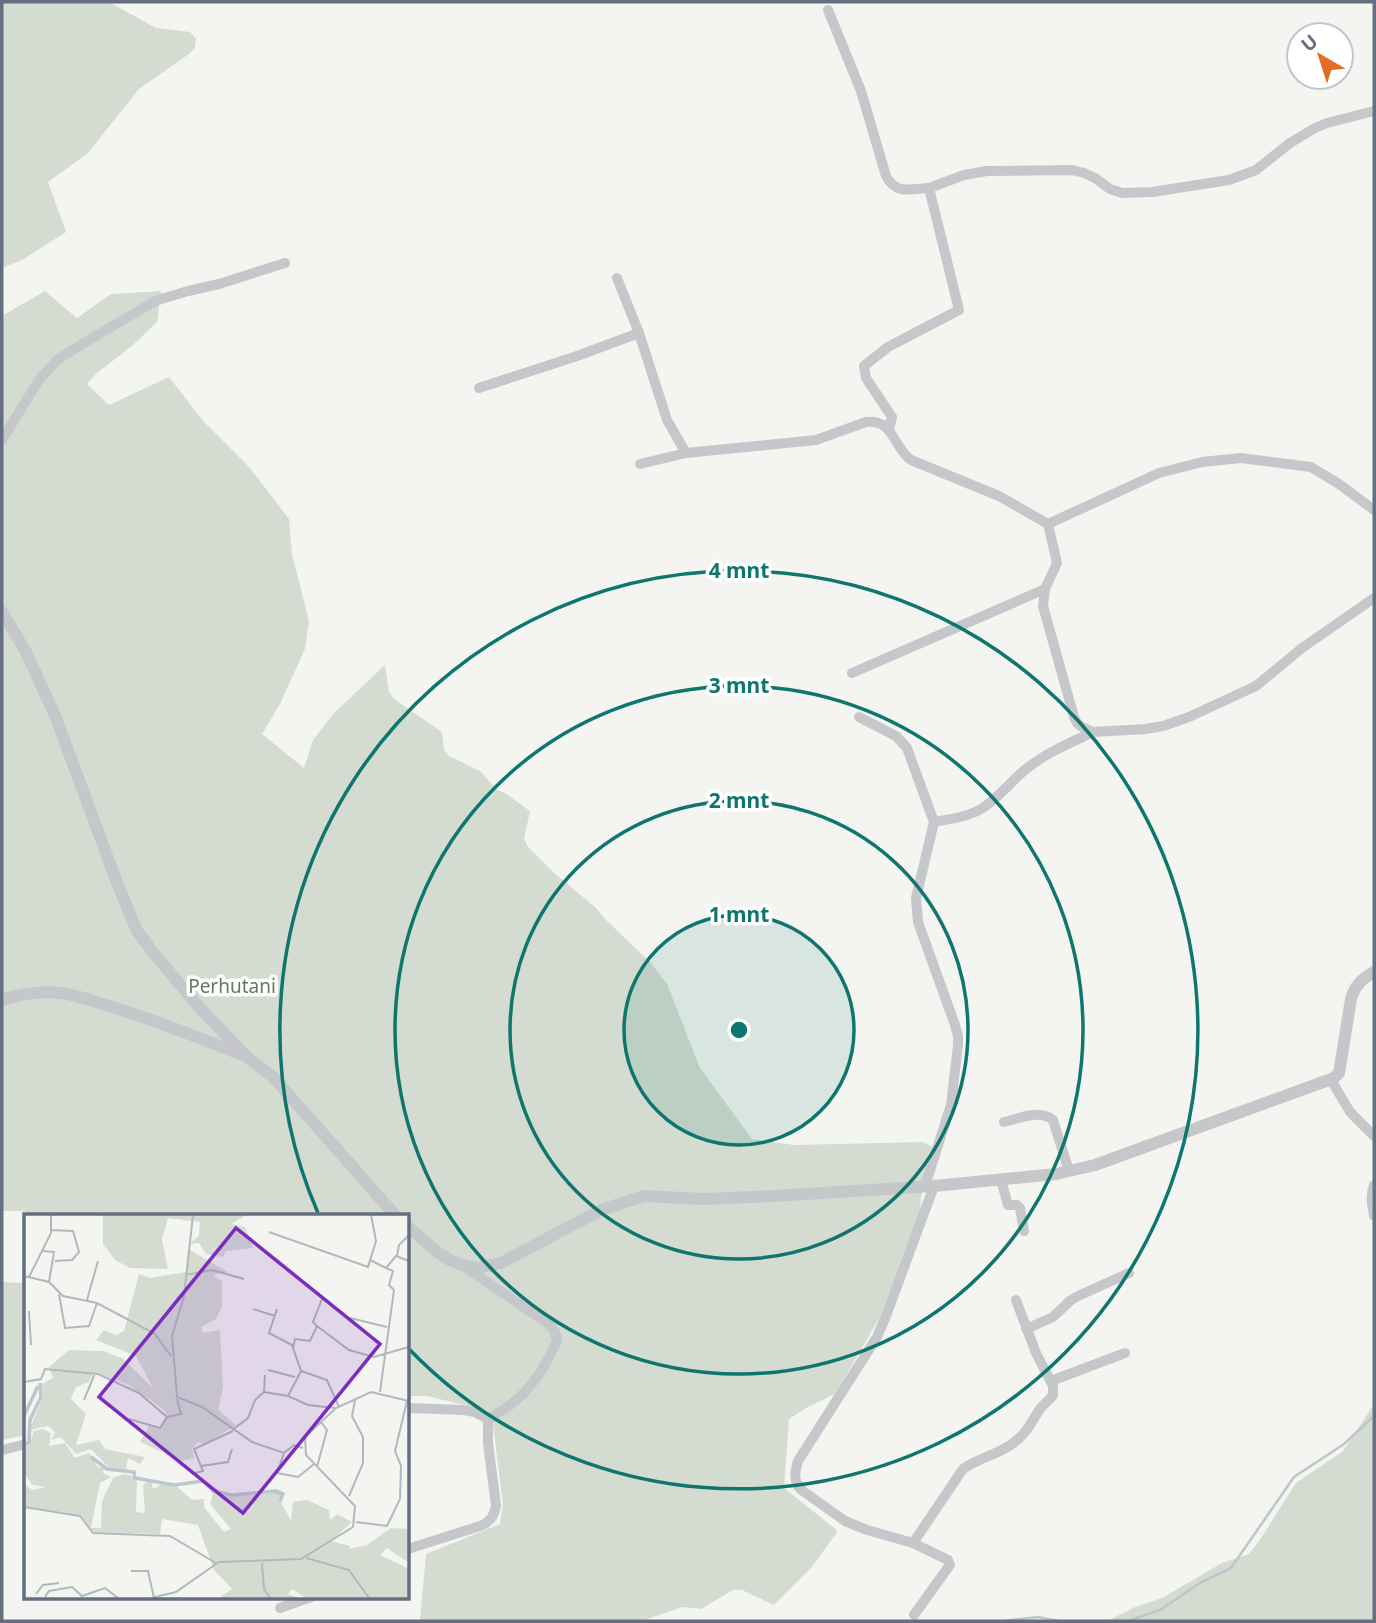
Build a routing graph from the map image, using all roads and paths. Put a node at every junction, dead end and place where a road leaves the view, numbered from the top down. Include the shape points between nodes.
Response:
1 (828, 10) dead end
2 (1374, 111) edge
3 (929, 188) junction
4 (285, 263) dead end
5 (617, 278) dead end
6 (639, 333) junction
7 (479, 388) dead end
8 (889, 430) junction
9 (2, 440) edge
10 (686, 453) junction
11 (640, 464) dead end
12 (1374, 510) edge
13 (1048, 524) junction
14 (1045, 589) junction
15 (1374, 598) edge
16 (2, 612) edge
17 (852, 673) dead end
18 (859, 717) dead end
19 (1093, 732) junction
20 (934, 822) junction
21 (1374, 972) edge
22 (2, 1000) edge
23 (248, 1058) junction
24 (1331, 1080) junction
25 (1004, 1122) dead end
26 (1374, 1136) edge
27 (1069, 1171) junction
28 (1000, 1180) junction
29 (1374, 1185) edge
30 (929, 1186) junction
31 (394, 1214) edge
32 (1374, 1216) edge
33 (410, 1229) edge
34 (1024, 1231) dead end
35 (462, 1265) junction
36 (1129, 1273) dead end
37 (1016, 1300) dead end
38 (1026, 1329) junction
39 (1125, 1353) dead end
40 (1051, 1381) junction
41 (410, 1408) edge
42 (488, 1419) junction
43 (24, 1444) edge
44 (2, 1450) edge
45 (913, 1543) junction
46 (410, 1548) edge
47 (308, 1598) edge
48 (280, 1608) dead end
49 (914, 1615) dead end

1 - 3 street via 861,91 889,183 899,190
2 - 3 street via 1315,128 1256,170 1229,180 1122,193 1072,170 987,171
3 - 8 street via 958,310 888,347 864,366 866,378 892,417
4 - 9 street via 155,301 79,346 57,360 40,380
5 - 6 street
6 - 7 street
6 - 10 street via 667,420
8 - 10 street via 879,422 866,422 816,440
8 - 13 street via 911,460 999,496
10 - 11 street
12 - 13 street via 1311,467 1241,458 1159,472
13 - 14 street via 1057,563
14 - 17 street
14 - 19 street via 1044,613 1074,717
15 - 19 street via 1256,686 1163,726
16 - 23 street via 56,718 136,929 198,1006
18 - 20 street via 896,736 907,748
19 - 20 street via 1035,762 980,810
20 - 30 street via 916,910 958,1045 951,1105
21 - 24 street via 1354,988 1339,1073
22 - 23 street via 47,992 78,996 155,1020
23 - 31 street via 272,1077
24 - 26 street via 1350,1112
24 - 27 street via 1096,1166
25 - 27 street via 1047,1115 1053,1120
27 - 28 street
28 - 30 street
28 - 34 street via 1008,1205 1020,1208
29 - 32 street
30 - 35 street via 703,1199 644,1196 601,1210 501,1263 478,1268
30 - 45 street via 877,1337 798,1461 795,1477 800,1489 845,1521
33 - 35 street via 440,1254
35 - 42 street via 550,1325 557,1338 527,1392
36 - 38 street via 1078,1296 1053,1317
37 - 38 street
38 - 40 street
39 - 40 street
40 - 45 street via 1054,1395 1024,1434 963,1469
41 - 42 street via 463,1410
42 - 46 street via 494,1515 482,1525
43 - 44 street
45 - 49 street via 950,1565
47 - 48 street

